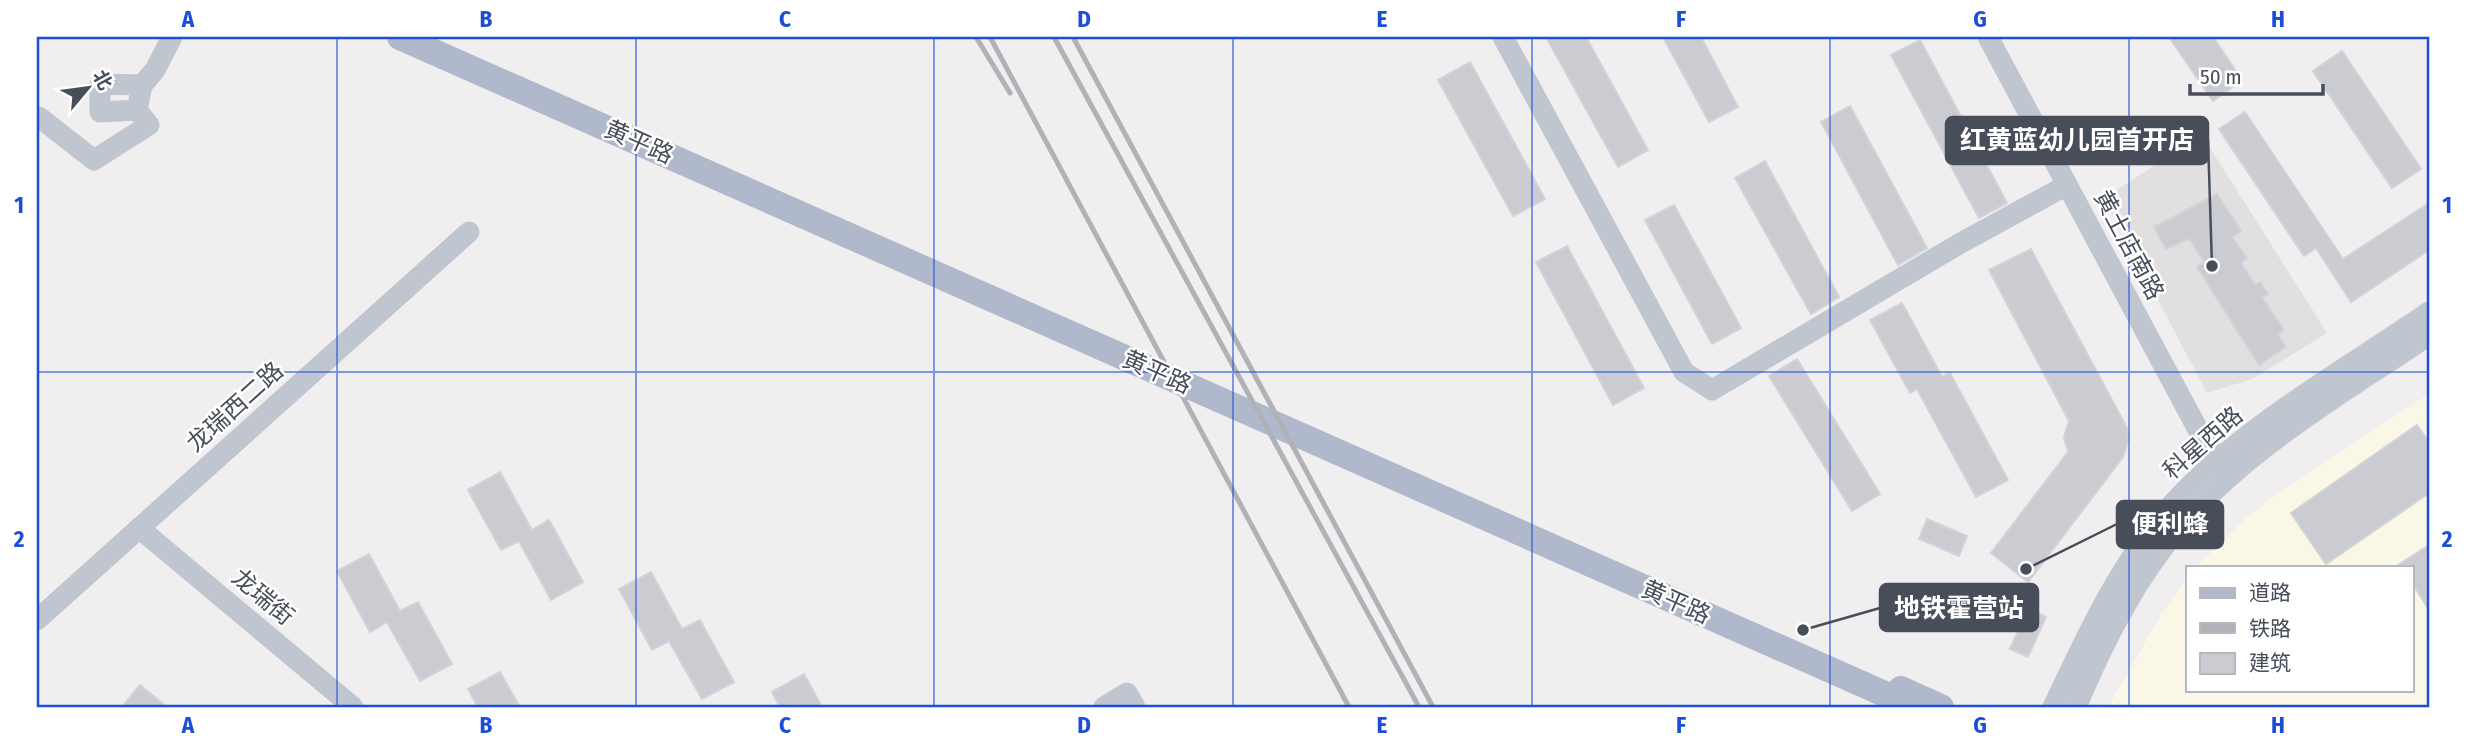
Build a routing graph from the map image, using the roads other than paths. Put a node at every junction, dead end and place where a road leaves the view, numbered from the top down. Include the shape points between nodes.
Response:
1 (172, 37) edge
2 (400, 37) edge
3 (432, 37) edge
4 (1503, 37) edge
5 (1987, 37) edge
6 (142, 85) junction
7 (137, 110) junction
8 (39, 117) dead end
9 (2067, 185) junction
10 (469, 232) dead end
11 (2429, 312) edge
12 (2429, 335) edge
13 (2225, 467) junction
14 (139, 528) junction
15 (37, 620) edge
16 (1131, 700) edge
17 (353, 707) edge
18 (1104, 707) edge
19 (1914, 707) edge
20 (1941, 707) edge
21 (2053, 707) edge
22 (2076, 707) edge

1 - 6 street
2 - 19 main road, 黄平路
3 - 20 main road, 黄平路
4 - 9 street via 1684,372 1712,390
5 - 9 street, 黄土店南路
6 - 7 street
6 - 7 street via 100,84 100,112
7 - 8 street via 149,125 94,160
9 - 13 street, 黄土店南路 via 2203,439
10 - 14 street, 龙瑞西二路
11 - 13 street, 科星西路 via 2258,428
12 - 13 street, 科星西路 via 2269,444
13 - 21 street, 科星西路 via 2174,503 2131,559 2098,614
13 - 22 street, 科星西路 via 2146,571 2108,635
14 - 15 street, 龙瑞西二路
14 - 17 street, 龙瑞街
16 - 18 street

